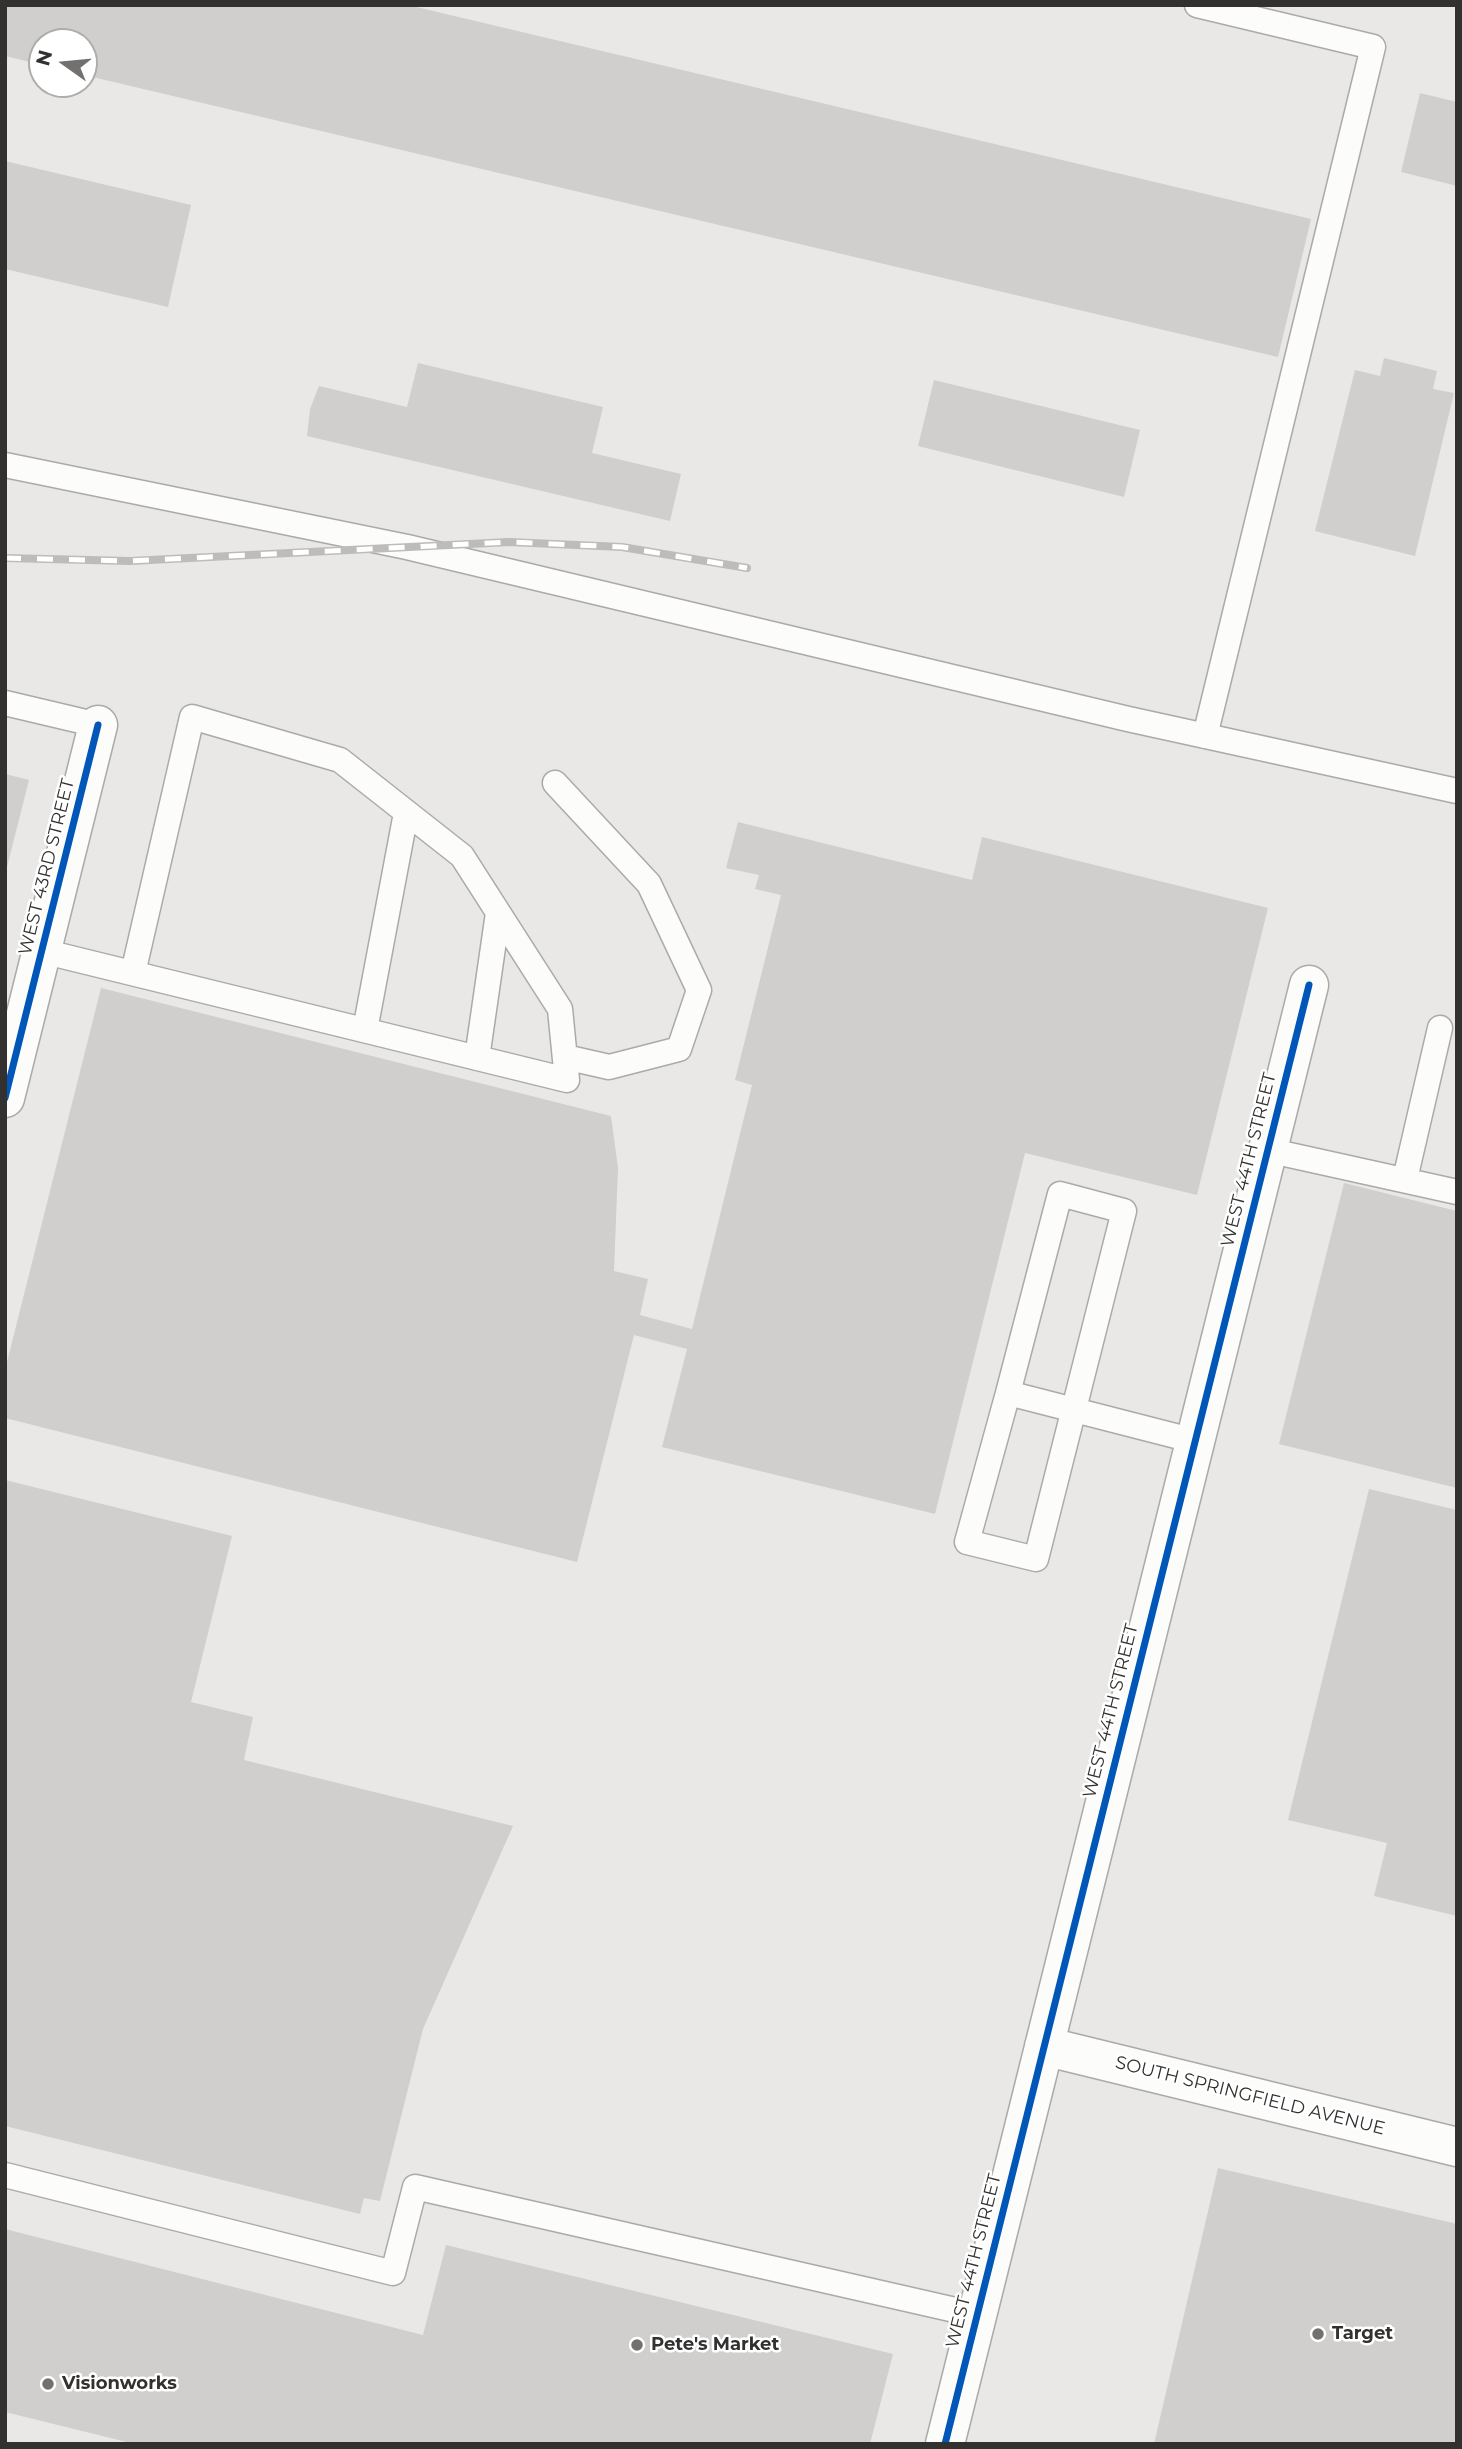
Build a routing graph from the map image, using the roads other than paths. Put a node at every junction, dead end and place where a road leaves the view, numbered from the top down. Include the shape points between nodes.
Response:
1 (1197, 5) edge
2 (5, 465) edge
3 (5, 703) edge
4 (98, 725) joint
5 (1205, 737) junction
6 (555, 783) dead end
7 (1457, 791) edge
8 (406, 813) junction
9 (498, 913) junction
10 (42, 951) junction
11 (134, 973) junction
12 (1309, 985) dead end
13 (1440, 1028) dead end
14 (365, 1030) junction
15 (565, 1057) junction
16 (477, 1058) junction
17 (5, 1098) edge
18 (1267, 1150) junction
19 (1405, 1179) junction
20 (1457, 1192) edge
21 (1008, 1394) junction
22 (1074, 1410) junction
23 (1195, 1441) junction
24 (1044, 2046) junction
25 (1457, 2147) edge
26 (5, 2175) edge
27 (977, 2315) junction
28 (945, 2444) edge

1 - 5 lane via 1373,47
2 - 5 lane via 407,547
3 - 4 lane
4 - 10 street, WEST 43RD STREET
5 - 7 lane
6 - 15 lane via 649,884 699,990 679,1049 609,1068
8 - 9 lane via 462,856
8 - 11 lane via 340,760 192,717
8 - 14 lane
9 - 15 lane via 560,1009
9 - 16 lane
10 - 11 lane
10 - 17 street, WEST 43RD STREET
11 - 14 lane
12 - 18 street, WEST 44TH STREET
13 - 19 lane
14 - 16 lane
15 - 16 lane via 567,1080
18 - 19 lane
18 - 23 street, WEST 44TH STREET
19 - 20 lane
21 - 22 lane
21 - 22 lane via 967,1542 1036,1559
21 - 22 lane via 1060,1194 1124,1211
22 - 23 lane
23 - 24 street, WEST 44TH STREET
24 - 25 street, SOUTH SPRINGFIELD AVENUE
24 - 27 street, WEST 44TH STREET
26 - 27 lane via 393,2273 415,2187
27 - 28 street, WEST 44TH STREET

